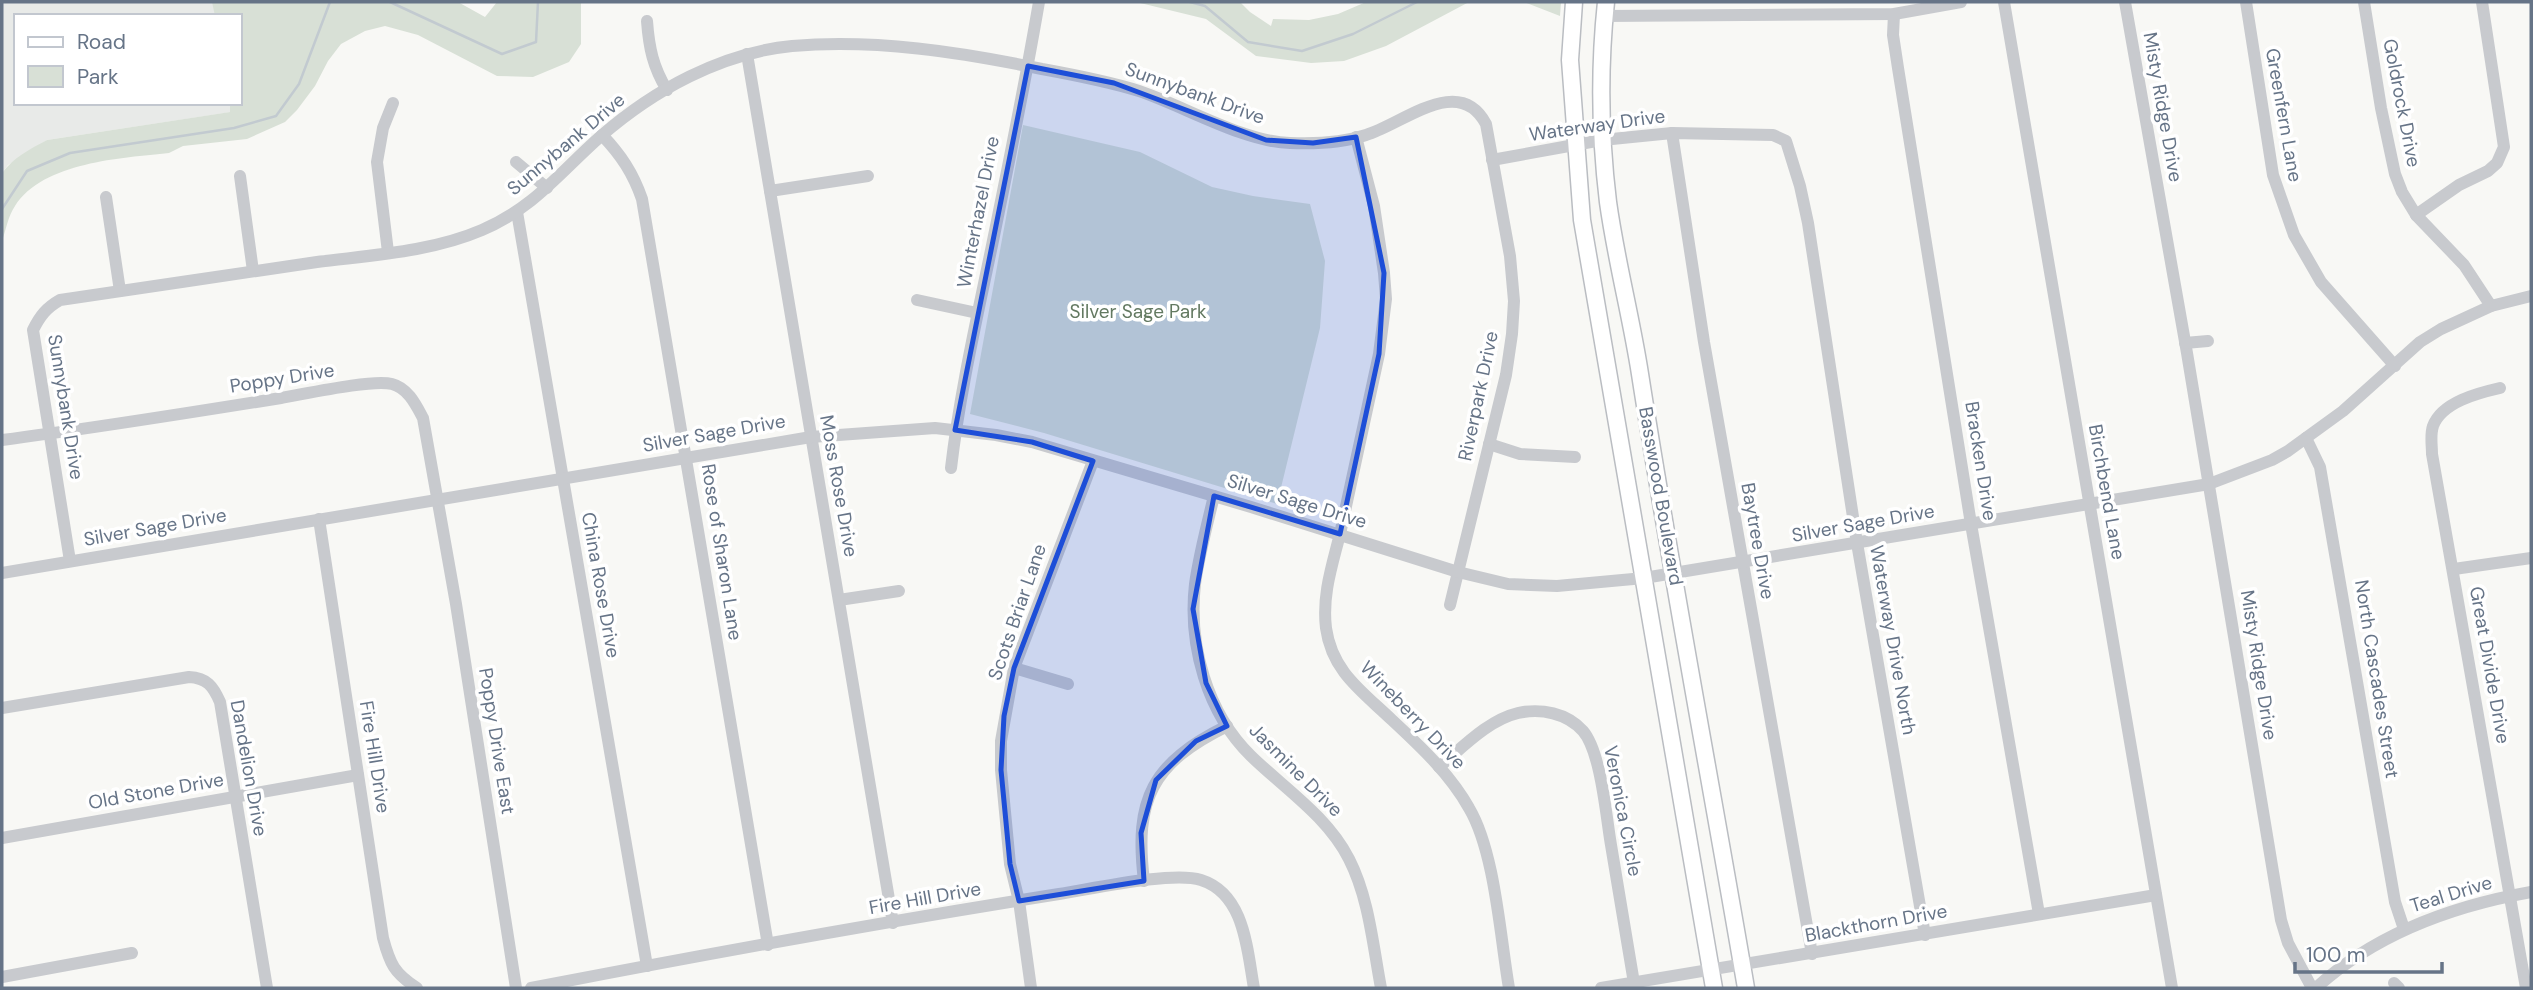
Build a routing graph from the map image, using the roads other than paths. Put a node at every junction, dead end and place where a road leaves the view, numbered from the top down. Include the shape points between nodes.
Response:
1 (1038, 2) edge
2 (1574, 2) edge
3 (1961, 2) edge
4 (2004, 2) edge
5 (2125, 2) edge
6 (2246, 2) edge
7 (2364, 2) edge
8 (2482, 2) edge
9 (1605, 9) edge
10 (1894, 13) junction
11 (647, 21) dead end
12 (747, 54) junction
13 (1028, 66) junction
14 (667, 89) junction
15 (393, 103) dead end
16 (1474, 107) joint
17 (1672, 133) junction
18 (602, 135) junction
19 (1356, 137) junction
20 (1602, 140) junction
21 (1575, 146) junction
22 (1788, 146) joint
23 (1492, 160) junction
24 (516, 162) dead end
25 (240, 176) dead end
26 (868, 176) dead end
27 (547, 188) junction
28 (770, 191) junction
29 (106, 197) dead end
30 (517, 212) junction
31 (2416, 215) junction
32 (388, 252) junction
33 (253, 271) junction
34 (120, 291) junction
35 (2531, 296) edge
36 (917, 300) dead end
37 (2491, 306) junction
38 (977, 313) junction
39 (2208, 341) dead end
40 (2185, 343) junction
41 (2395, 366) junction
42 (2500, 388) dead end
43 (955, 430) junction
44 (51, 433) junction
45 (811, 436) junction
46 (2306, 438) junction
47 (2, 440) edge
48 (1489, 444) junction
49 (687, 457) junction
50 (1575, 457) dead end
51 (1093, 461) junction
52 (951, 468) dead end
53 (563, 478) junction
54 (2209, 484) junction
55 (1213, 496) junction
56 (438, 499) junction
57 (2089, 504) junction
58 (319, 519) junction
59 (1971, 524) junction
60 (1340, 534) junction
61 (1857, 543) junction
62 (2531, 558) edge
63 (70, 561) junction
64 (1743, 562) junction
65 (2454, 569) junction
66 (1458, 572) junction
67 (2, 573) edge
68 (1674, 574) junction
69 (1644, 578) junction
70 (899, 591) dead end
71 (839, 600) junction
72 (1450, 605) dead end
73 (1014, 668) junction
74 (1068, 684) dead end
75 (2, 708) edge
76 (1227, 726) junction
77 (1439, 767) junction
78 (358, 775) junction
79 (236, 797) junction
80 (2, 838) edge
81 (1144, 881) junction
82 (2531, 892) edge
83 (2156, 895) junction
84 (2509, 896) junction
85 (1019, 901) junction
86 (2039, 915) junction
87 (893, 923) junction
88 (2404, 929) junction
89 (1925, 935) junction
90 (768, 945) junction
91 (131, 953) dead end
92 (1812, 954) junction
93 (1742, 964) junction
94 (646, 966) junction
95 (1711, 970) junction
96 (2, 977) edge
97 (1634, 983) junction
98 (267, 988) edge
99 (417, 988) edge
100 (516, 988) edge
101 (531, 988) edge
102 (1031, 988) edge
103 (1254, 988) edge
104 (1381, 988) edge
105 (1509, 988) edge
106 (1601, 988) edge
107 (1714, 988) edge
108 (1746, 988) edge
109 (2172, 988) edge
110 (2314, 988) edge
111 (2526, 988) edge

1 - 13 street, Winterhazel Drive
2 - 21 main road, Basswood Boulevard via 1570,60
3 - 10 street
4 - 57 street, Birchbend Lane
5 - 40 street, Misty Ridge Drive
6 - 41 street, Greenfern Lane via 2273,175 2294,235 2321,282
7 - 31 street, Goldrock Drive via 2395,174
8 - 31 street via 2504,147 2488,171
9 - 10 street
9 - 20 main road, Basswood Boulevard
10 - 59 street, Bracken Drive via 1893,35
11 - 14 street via 649,50
12 - 13 street, Sunnybank Drive via 791,46 860,44
12 - 14 street, Sunnybank Drive
12 - 28 street, Moss Rose Drive
13 - 19 street, Sunnybank Drive via 1140,91 1266,140 1313,143
13 - 38 street, Winterhazel Drive
14 - 18 street, Sunnybank Drive
15 - 32 street via 377,162
16 - 19 street, Sunnybank Drive via 1459,102 1436,104
16 - 23 street, Riverpark Drive via 1486,124
17 - 20 street, Waterway Drive
17 - 22 street, Waterway Drive via 1773,135
17 - 64 street, Baytree Drive
18 - 27 street, Sunnybank Drive
18 - 49 street, Rose of Sharon Lane via 619,152 642,199
19 - 60 street, Wineberry Drive via 1374,206 1386,299 1379,354
20 - 21 street, Waterway Drive
20 - 68 main road, Basswood Boulevard
21 - 23 street, Waterway Drive
21 - 69 main road, Basswood Boulevard via 1584,233
22 - 61 street, Waterway Drive North via 1808,223
23 - 48 street, Riverpark Drive via 1514,301 1506,374
24 - 27 street
25 - 33 street
26 - 28 street
27 - 30 street, Sunnybank Drive
28 - 45 street, Moss Rose Drive
29 - 34 street
30 - 32 street, Sunnybank Drive via 461,238
30 - 53 street, China Rose Drive
31 - 37 street, Goldrock Drive via 2464,265
32 - 33 street, Sunnybank Drive
33 - 34 street, Sunnybank Drive
34 - 44 street, Sunnybank Drive via 60,300 39,317 33,330
35 - 37 street, Silver Sage Drive
36 - 38 street
37 - 41 street, Silver Sage Drive via 2420,342
38 - 43 street, Winterhazel Drive
39 - 40 street
40 - 54 street, Misty Ridge Drive
41 - 46 street, Silver Sage Drive
42 - 65 street, Great Divide Drive via 2448,408 2433,426 2432,454
43 - 45 street, Silver Sage Drive via 906,428
43 - 51 street, Silver Sage Drive via 1032,442
43 - 52 street, Winterhazel Drive
44 - 47 street
44 - 56 street, Poppy Drive via 347,387 393,384 414,401 423,418
44 - 63 street, Sunnybank Drive
45 - 49 street, Silver Sage Drive
45 - 71 street, Moss Rose Drive
46 - 54 street, Silver Sage Drive via 2272,460
46 - 88 street, North Cascades Street via 2320,467 2395,902
48 - 50 street via 1520,454
48 - 66 street, Riverpark Drive
49 - 53 street, Silver Sage Drive
49 - 90 street, Rose of Sharon Lane
51 - 55 street, Silver Sage Drive
51 - 73 street, Scots Briar Lane
53 - 56 street, Silver Sage Drive
53 - 94 street, China Rose Drive
54 - 57 street, Silver Sage Drive
54 - 110 street, Misty Ridge Drive via 2281,920 2288,943
55 - 60 street, Silver Sage Drive
55 - 76 street, Jasmine Drive via 1193,609 1206,683
56 - 58 street, Silver Sage Drive
56 - 100 street, Poppy Drive East
57 - 59 street, Silver Sage Drive
57 - 83 street, Birchbend Lane
58 - 63 street, Silver Sage Drive
58 - 78 street, Fire Hill Drive
59 - 61 street, Silver Sage Drive
59 - 86 street, Bracken Drive
60 - 66 street, Silver Sage Drive
60 - 77 street, Wineberry Drive via 1327,580 1329,643 1347,678 1362,695
61 - 64 street, Silver Sage Drive
61 - 89 street, Waterway Drive North
62 - 65 street
63 - 67 street, Silver Sage Drive
64 - 68 street, Silver Sage Drive
64 - 92 street, Baytree Drive
65 - 84 street, Great Divide Drive
66 - 69 street, Silver Sage Drive via 1508,584 1557,586
66 - 72 street, Riverpark Drive
68 - 69 street, Silver Sage Drive
68 - 93 main road, Basswood Boulevard
69 - 95 main road, Basswood Boulevard
70 - 71 street
71 - 87 street, Moss Rose Drive
73 - 74 street
73 - 85 street, Scots Briar Lane via 1000,770 1010,864
75 - 79 street, Dandelion Drive via 201,678 208,681 220,702
76 - 81 street via 1196,741 1156,780 1141,833
76 - 104 street, Jasmine Drive via 1250,755 1325,822 1350,861 1360,886
77 - 97 street, Veronica Circle via 1486,729 1519,713 1558,714 1582,730 1592,745 1602,792
77 - 105 street, Wineberry Drive via 1471,810 1482,839
78 - 79 street, Old Stone Drive
78 - 99 street, Fire Hill Drive via 387,954 393,969
79 - 80 street, Old Stone Drive
79 - 98 street, Dandelion Drive
81 - 85 street, Fire Hill Drive
81 - 103 street, Fire Hill Drive via 1202,880 1227,897 1245,936
82 - 84 street, Teal Drive
83 - 86 street, Blackthorn Drive
83 - 109 street, Birchbend Lane
84 - 88 street, Teal Drive
84 - 111 street, Great Divide Drive
85 - 87 street, Fire Hill Drive
85 - 102 street, Scots Briar Lane
86 - 89 street, Blackthorn Drive
87 - 90 street, Fire Hill Drive
88 - 110 street, Teal Drive
89 - 92 street, Blackthorn Drive
90 - 94 street, Fire Hill Drive
91 - 96 street
92 - 93 street, Blackthorn Drive
93 - 95 street, Blackthorn Drive
93 - 108 main road, Basswood Boulevard
94 - 101 street, Fire Hill Drive
95 - 97 street, Blackthorn Drive
95 - 107 main road, Basswood Boulevard
97 - 106 street, Blackthorn Drive

